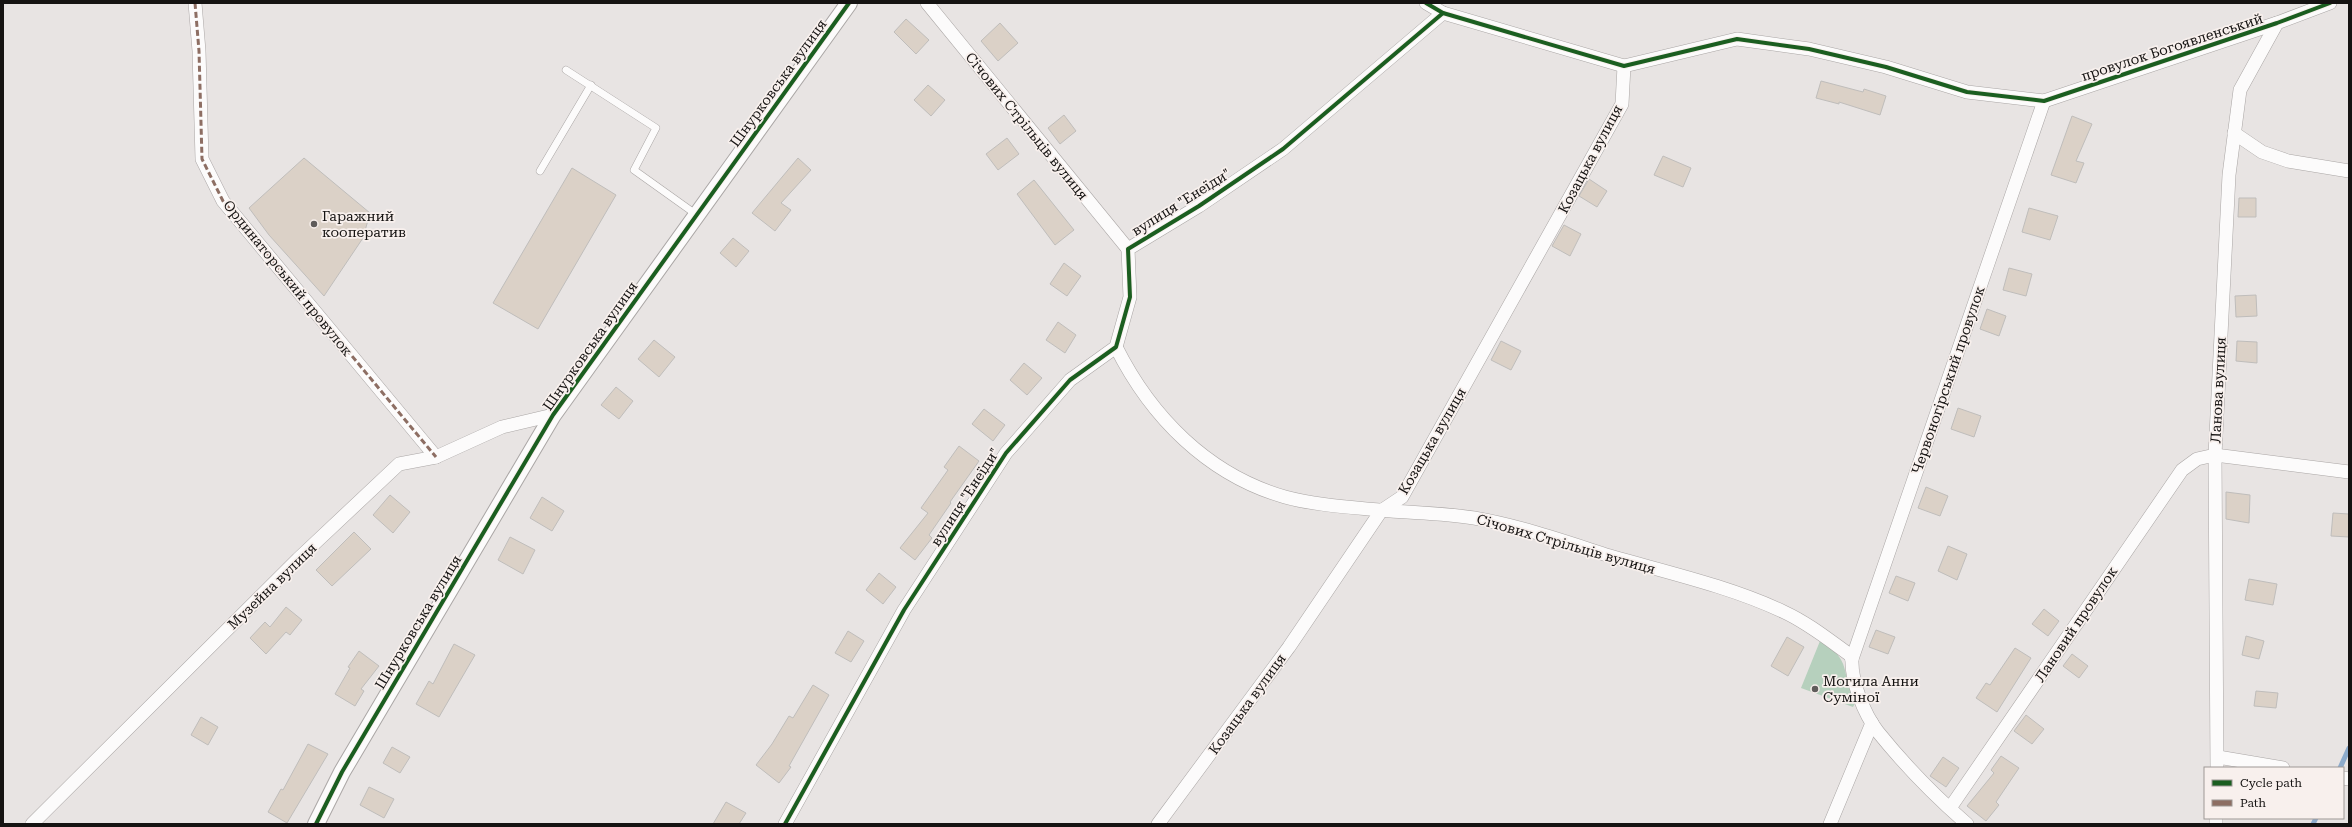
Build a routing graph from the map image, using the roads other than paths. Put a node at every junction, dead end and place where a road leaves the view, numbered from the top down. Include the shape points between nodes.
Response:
1 (195, 3) edge
2 (849, 3) edge
3 (927, 3) edge
4 (1426, 3) edge
5 (2330, 3) edge
6 (1443, 13) junction
7 (2277, 24) junction
8 (1624, 66) junction
9 (566, 70) dead end
10 (591, 86) junction
11 (2044, 101) junction
12 (2234, 133) junction
13 (540, 171) dead end
14 (2349, 171) edge
15 (697, 215) junction
16 (1128, 249) junction
17 (1116, 347) junction
18 (553, 415) junction
19 (2215, 455) junction
20 (436, 457) junction
21 (2349, 472) edge
22 (1381, 511) junction
23 (1852, 658) junction
24 (1872, 723) junction
25 (2218, 762) edge
26 (2272, 767) edge
27 (1950, 808) junction
28 (32, 824) edge
29 (316, 824) edge
30 (785, 824) edge
31 (1158, 824) edge
32 (1830, 824) edge
33 (1967, 824) edge

1 - 20 street, Ординаторський провулок via 202,159 223,201
2 - 15 street, Шнурковська вулиця
3 - 16 street, Січових Стрільців вулиця
4 - 6 street
5 - 7 street, провулок Богоявленський
6 - 8 street
6 - 16 street, вулиця "Енеїди" via 1283,149 1199,206
7 - 11 street, провулок Богоявленський
7 - 12 street, Ланова вулиця via 2240,90
8 - 11 street via 1737,39 1809,49 1879,65 1967,92
8 - 22 street, Козацька вулиця via 1622,104 1402,497
9 - 10 lane
10 - 13 lane
10 - 15 lane via 656,128 634,170
11 - 23 street, Червоногірський провулок
12 - 14 street via 2262,152 2288,161
12 - 19 street, Ланова вулиця via 2229,175
15 - 18 street, Шнурковська вулиця
16 - 17 street, вулиця "Енеїди" via 1130,297
17 - 22 street, Січових Стрільців вулиця via 1129,374 1145,397 1173,431 1203,458 1242,480 1285,497
17 - 30 street, вулиця "Енеїди" via 1070,380 1006,453 904,610
18 - 20 street, Музейна вулиця via 502,426
18 - 29 street, Шнурковська вулиця via 342,772
19 - 21 street
19 - 25 street, Ланова вулиця
19 - 27 street, Лановий провулок via 2197,459 2182,470
20 - 28 street, Музейна вулиця via 399,464 298,559
22 - 23 street, Січових Стрільців вулиця via 1474,518 1519,528 1728,591 1789,614
22 - 31 street, Козацька вулиця via 1289,647
23 - 24 street via 1858,691
24 - 27 street
24 - 32 street
25 - 26 street
27 - 33 street

